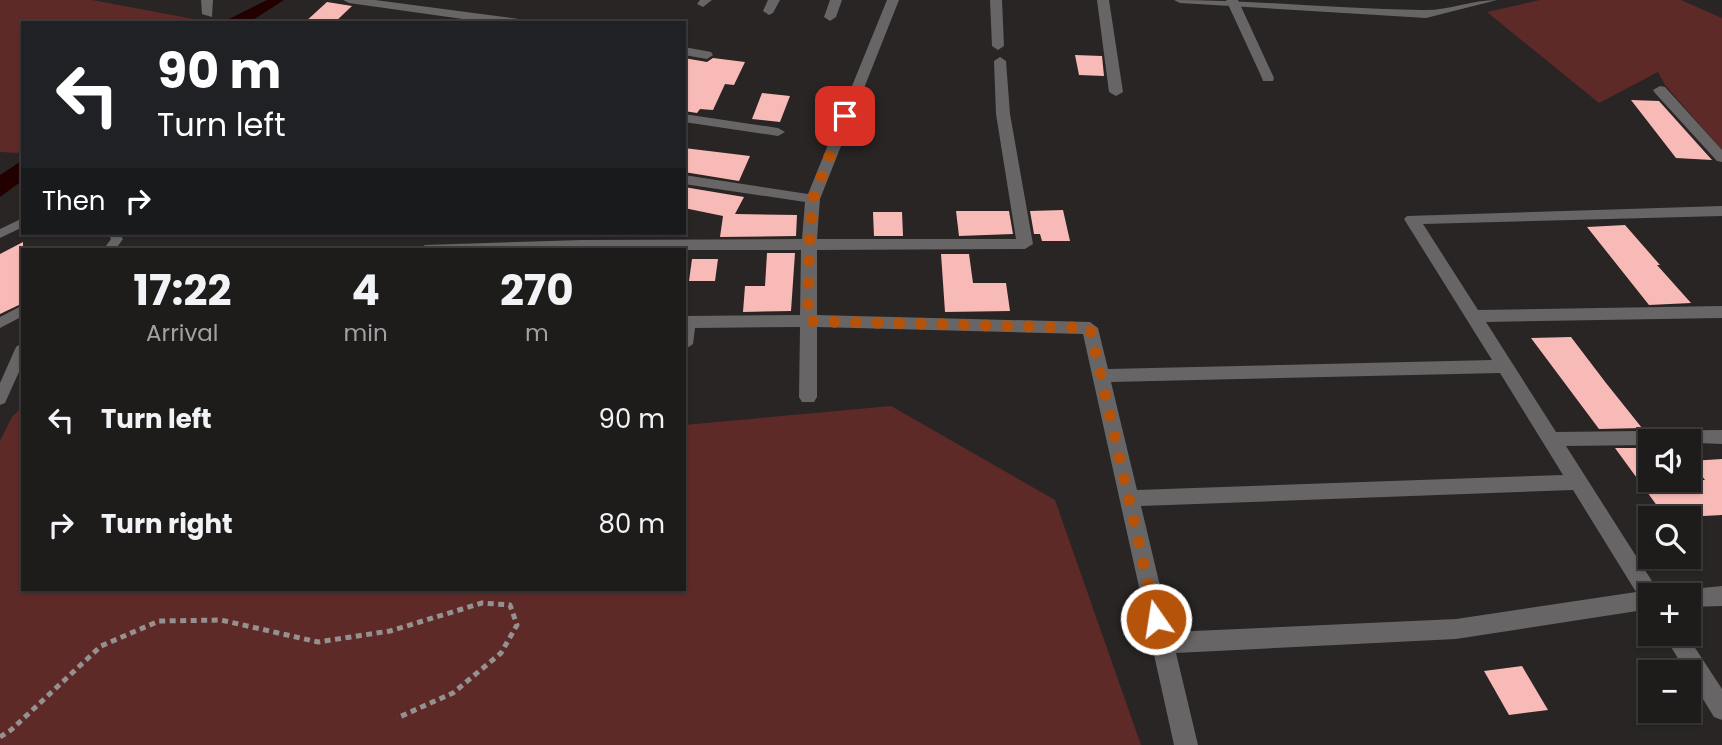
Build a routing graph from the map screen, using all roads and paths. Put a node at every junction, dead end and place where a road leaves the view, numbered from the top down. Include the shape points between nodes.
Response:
1 (207, 0) edge
2 (349, 0) edge
3 (836, 0) edge
4 (893, 0) edge
5 (996, 0) edge
6 (1103, 0) edge
7 (1180, 0) edge
8 (1492, 0) edge
9 (1233, 1) edge
10 (208, 14) dead end
11 (830, 17) dead end
12 (504, 21) edge
13 (686, 51) edge
14 (707, 55) dead end
15 (1268, 78) dead end
16 (1660, 90) dead end
17 (1116, 92) dead end
18 (686, 118) edge
19 (778, 132) dead end
20 (1722, 158) edge
21 (686, 179) edge
22 (813, 199) junction
23 (1722, 211) edge
24 (21, 223) edge
25 (0, 234) edge
26 (809, 245) junction
27 (503, 248) edge
28 (21, 311) edge
29 (1722, 312) edge
30 (1474, 316) junction
31 (808, 321) junction
32 (686, 322) edge
33 (0, 323) edge
34 (21, 352) edge
35 (1505, 366) junction
36 (1101, 376) junction
37 (808, 397) dead end
38 (0, 399) edge
39 (1722, 437) edge
40 (1551, 439) junction
41 (1578, 482) junction
42 (1129, 498) junction
43 (1641, 583) edge
44 (1722, 596) edge
45 (1701, 597) edge
46 (1638, 600) edge
47 (1161, 643) junction
48 (1682, 646) edge
49 (1722, 709) edge
50 (397, 718) dead end
51 (0, 737) edge
52 (1186, 745) edge

1 - 10 street
2 - 12 street
3 - 11 street
4 - 22 street
5 - 26 street via 1003,114 1025,244
6 - 17 street
7 - 9 street
8 - 9 street via 1426,14
9 - 15 street
13 - 14 street
16 - 20 street
18 - 19 street
21 - 22 street
22 - 26 street
23 - 30 street via 1412,219
24 - 25 lane
26 - 27 street
26 - 31 street
28 - 33 lane
29 - 30 street
30 - 35 street
31 - 32 street
31 - 36 street via 1090,328
31 - 37 street
34 - 38 lane
35 - 36 street
35 - 40 street
36 - 42 street
39 - 40 street
40 - 41 street
41 - 42 street
41 - 43 street
42 - 47 street
44 - 45 street
46 - 47 street via 1456,629
47 - 52 street
48 - 49 street
50 - 51 path via 453,693 501,653 517,625 510,605 482,603 390,631 318,642 221,620 159,621 101,646

